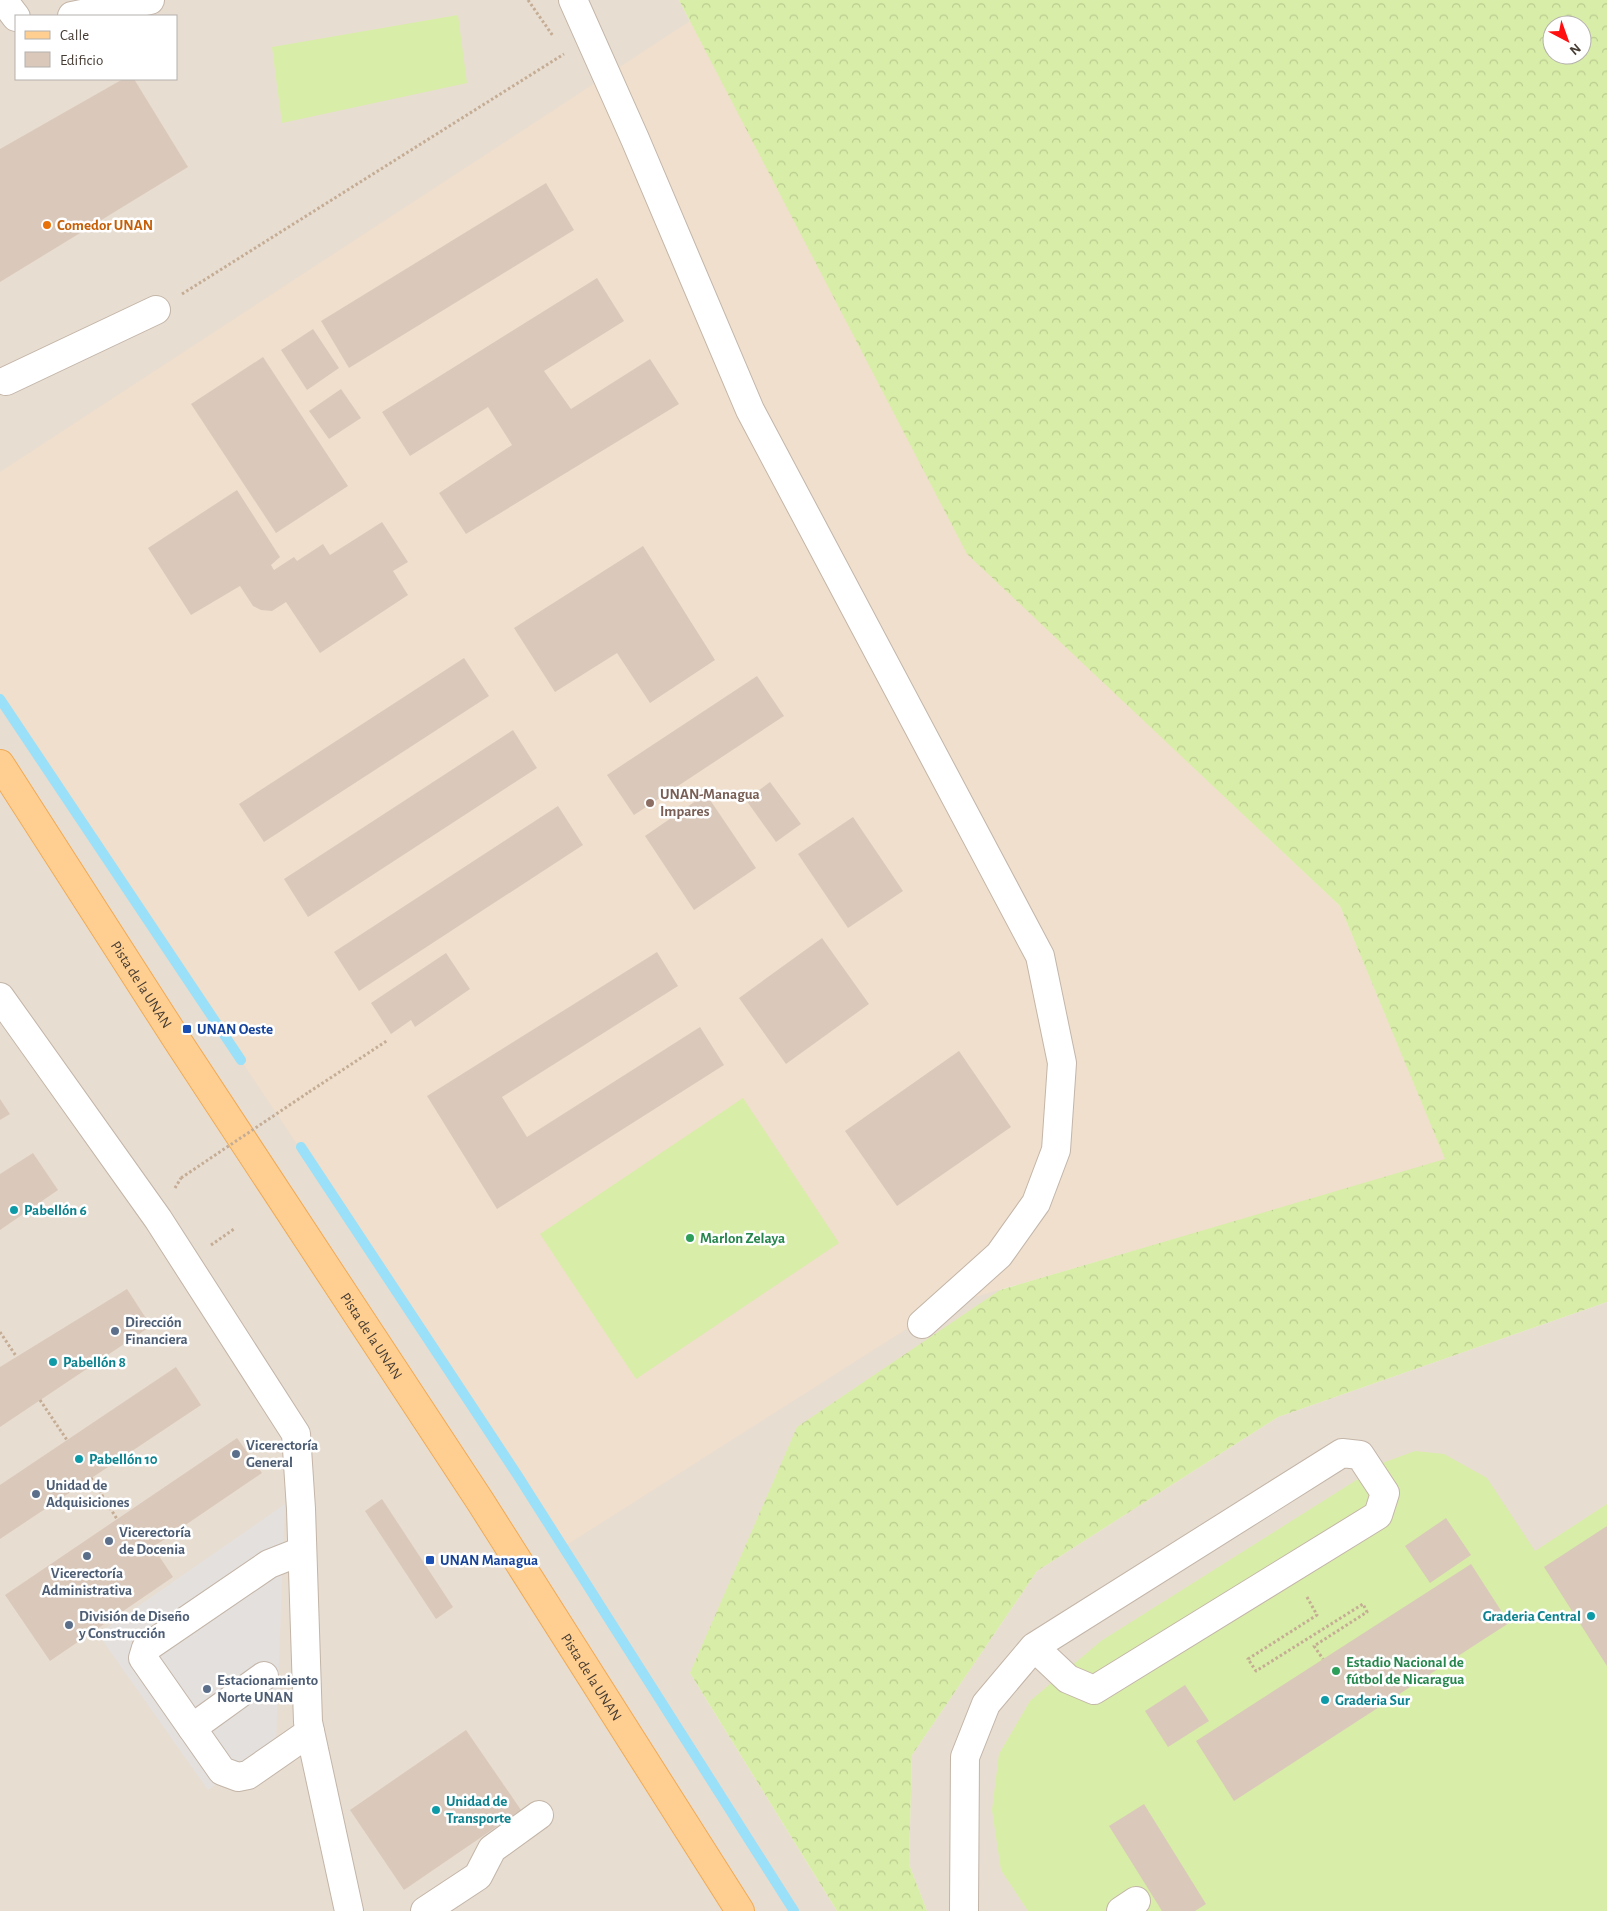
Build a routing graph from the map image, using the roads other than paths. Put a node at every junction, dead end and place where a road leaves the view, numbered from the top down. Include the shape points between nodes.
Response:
1 (3, 0) edge
2 (150, 0) edge
3 (573, 0) edge
4 (77, 15) edge
5 (15, 17) edge
6 (15, 28) edge
7 (0, 31) edge
8 (156, 310) road end
9 (2, 383) edge
10 (0, 764) edge
11 (0, 997) edge
12 (922, 1324) dead end
13 (302, 1551) junction
14 (1034, 1647) junction
15 (264, 1676) dead end
16 (192, 1728) junction
17 (310, 1732) junction
18 (539, 1815) dead end
19 (349, 1911) edge
20 (425, 1911) edge
21 (740, 1911) edge
22 (964, 1911) edge

1 - 5 street
2 - 4 street
3 - 12 street via 750,410 1040,956 1062,1063 1056,1150 1036,1202 999,1255
6 - 7 street
8 - 9 street
10 - 21 main road, Pista de la UNAN via 480,1501
11 - 13 street via 158,1219 296,1434
13 - 16 street via 269,1564 146,1648 143,1658
13 - 17 street
14 - 14 street via 1342,1453 1360,1455 1385,1492 1378,1515 1094,1690 1068,1678
14 - 22 street via 986,1704 964,1757
15 - 16 street
16 - 17 street via 222,1771 238,1777 248,1775
17 - 19 street
18 - 20 street via 492,1849 478,1876

